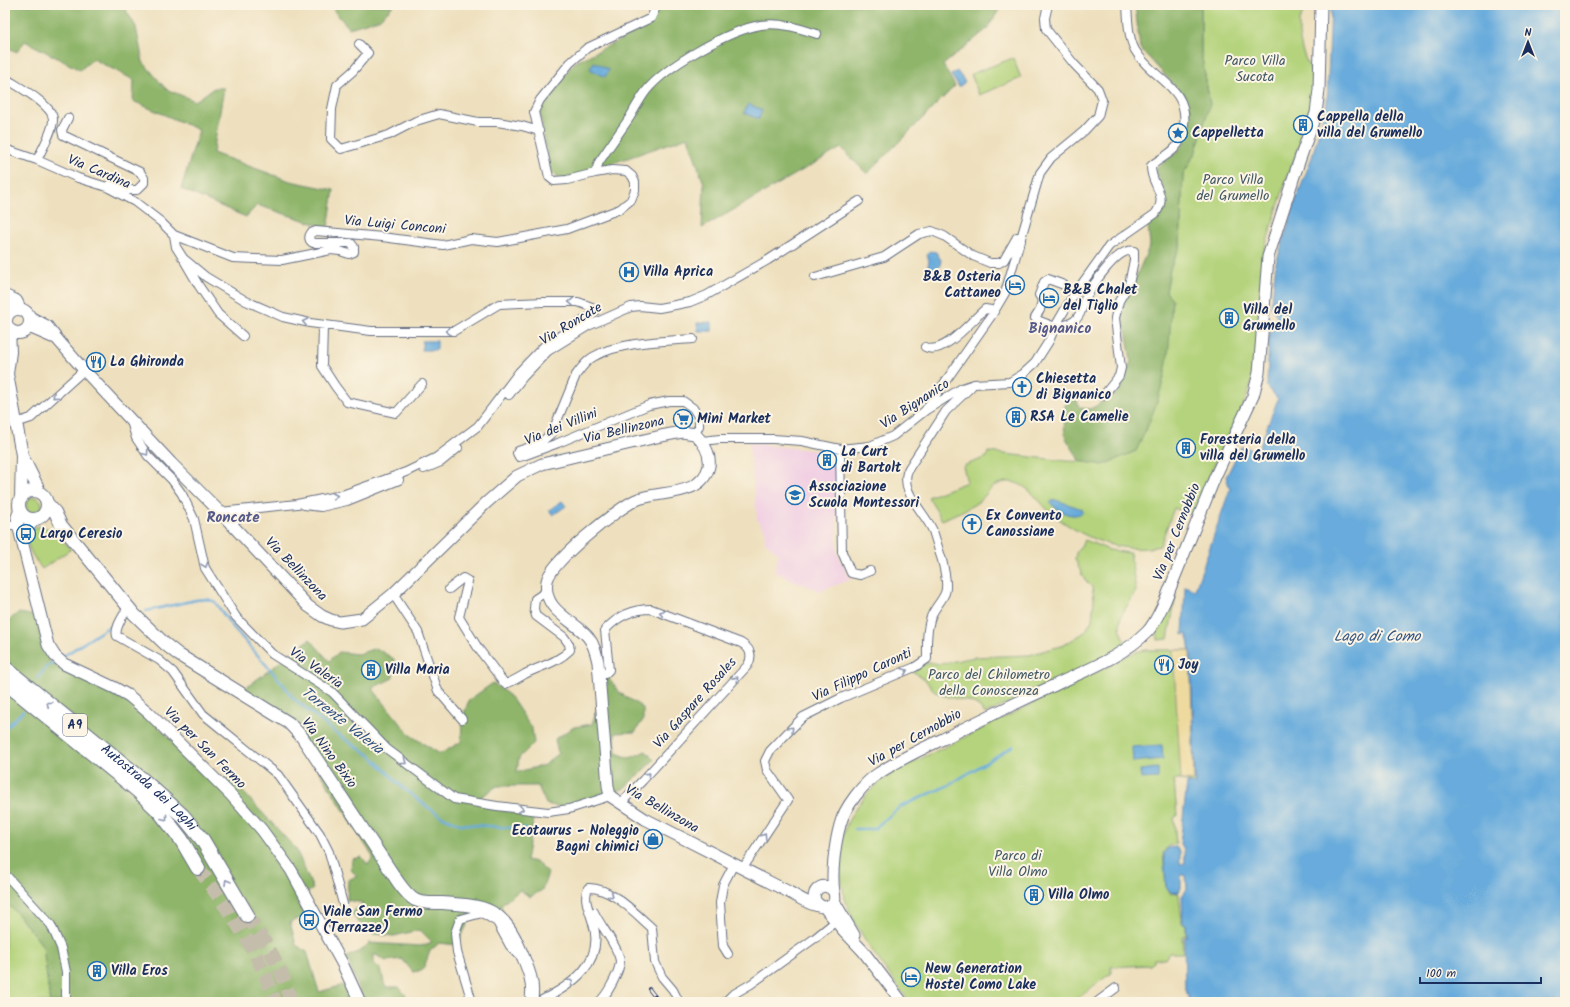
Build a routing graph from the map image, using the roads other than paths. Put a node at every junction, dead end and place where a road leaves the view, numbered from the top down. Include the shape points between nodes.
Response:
1 (657, 5) edge
2 (1048, 5) edge
3 (1127, 5) edge
4 (1321, 5) edge
5 (817, 34) dead end
6 (359, 44) dead end
7 (5, 78) edge
8 (68, 118) dead end
9 (538, 131) junction
10 (5, 149) edge
11 (37, 160) junction
12 (595, 172) junction
13 (67, 173) junction
14 (859, 201) dead end
15 (174, 235) junction
16 (1021, 241) junction
17 (183, 258) junction
18 (815, 277) dead end
19 (1064, 285) dead end
20 (5, 296) edge
21 (20, 309) junction
22 (6, 312) edge
23 (992, 315) junction
24 (27, 326) junction
25 (323, 326) junction
26 (1055, 326) junction
27 (9, 329) junction
28 (243, 336) dead end
29 (693, 339) dead end
30 (925, 347) dead end
31 (10, 352) junction
32 (84, 370) junction
33 (422, 384) dead end
34 (974, 384) junction
35 (1103, 396) dead end
36 (926, 410) junction
37 (130, 418) junction
38 (16, 424) junction
39 (698, 438) junction
40 (840, 449) junction
41 (22, 455) junction
42 (38, 492) junction
43 (20, 504) junction
44 (48, 504) junction
45 (297, 504) junction
46 (261, 508) junction
47 (220, 512) junction
48 (36, 519) junction
49 (5, 522) edge
50 (231, 524) junction
51 (61, 525) junction
52 (18, 526) junction
53 (22, 540) junction
54 (870, 571) dead end
55 (448, 589) dead end
56 (547, 591) junction
57 (393, 594) junction
58 (128, 607) junction
59 (5, 668) edge
60 (599, 674) junction
61 (5, 682) edge
62 (462, 719) dead end
63 (141, 786) junction
64 (610, 796) junction
65 (621, 803) junction
66 (835, 857) junction
67 (739, 866) junction
68 (198, 868) tunnel mouth
69 (5, 874) edge
70 (817, 890) junction
71 (789, 892) junction
72 (586, 893) junction
73 (834, 896) junction
74 (343, 904) dead end
75 (823, 907) junction
76 (247, 915) tunnel mouth
77 (836, 921) junction
78 (864, 951) junction
79 (728, 954) dead end
80 (525, 961) junction
81 (1116, 988) dead end
82 (1108, 998) edge
83 (66, 1002) edge
84 (360, 1002) edge
85 (472, 1002) edge
86 (531, 1002) edge
87 (538, 1002) edge
88 (599, 1002) edge
89 (679, 1002) edge
90 (725, 1002) edge
91 (902, 1002) edge
92 (1097, 1002) edge

1 - 9 street, Via Luigi Conconi via 651,18 587,48 570,63 540,100 534,112
2 - 16 street via 1046,29 1098,89 1102,100 1098,116 1051,158 1040,173
3 - 26 street, Via Bignanico via 1130,34 1135,51 1181,100 1184,126 1176,148 1151,166 1162,201 1160,208 1109,246
4 - 66 main road, Via per Cernobbio via 1316,113 1268,257 1260,362 1253,396 1215,477 1158,616 1147,632 1112,658 980,720 873,776 852,800 840,823
5 - 12 street via 783,25 760,25 700,49 660,76 646,91
6 - 9 street via 368,53 337,86 332,109 331,139 341,148 389,135 416,121 439,114 478,122 522,126
7 - 11 street via 38,99 52,112 53,125
8 - 13 street via 62,130 63,135 140,172 144,183 137,190 129,190
9 - 12 street, Via Luigi Conconi via 549,177 554,181
10 - 11 street, Via Cardina
11 - 13 street, Via Cardina
12 - 15 street, Via Luigi Conconi via 626,171 635,182 631,200 620,208 567,230 498,242 471,239 443,245 316,231 309,236 313,244 350,244 354,247 354,252 348,254 331,250 282,260 233,258
13 - 15 street, Via Cardina via 107,187 135,202
14 - 45 street, Via Roncate via 768,260 707,295 690,302 659,308 631,307 588,326 548,351 523,377 482,429 441,462 347,501 321,507
15 - 17 street via 176,247
16 - 18 street via 1016,237 1004,260 990,263 973,256 932,231 919,234 884,257
16 - 23 street via 1005,293
25 -> 17 street via 283,317 246,301 206,277
17 - 28 street via 198,286 218,314
19 - 26 street via 1048,279 1044,282 1039,295 1042,300 1035,318
20 - 21 main road via 16,301
21 - 22 main road
21 - 24 main road via 27,312
22 - 27 main road
23 - 30 street via 991,310 985,309 964,330 938,348
23 - 36 street
24 - 27 main road via 14,332
24 - 31 main road
24 - 32 main road, Via Bellinzona via 57,339
25 - 33 street via 322,366 347,402 396,413
45 -> 25 street via 342,495 406,472 437,457 478,426 519,372 544,346 595,311 592,307 578,302 499,304 454,331 371,331
26 - 34 street, Via Bignanico via 1035,363 1023,374 1010,382
26 - 35 street via 1064,326 1074,321 1104,270 1117,256 1126,250 1134,250 1129,284 1119,301 1115,318 1121,368 1119,376
27 - 31 main road
29 - 39 street, Via dei Villini via 643,343 602,352 591,358 576,375 552,433 539,444 517,453 519,457 523,456 649,405 669,401 683,401 693,408 699,418
31 - 38 main road via 7,374
32 - 37 main road, Via Bellinzona
32 -> 38 street via 31,418
34 - 36 street, Via Bignanico via 962,388
67 -> 34 street, Via Filippo Caronti via 788,800 767,770 765,761 770,750 803,717 915,667 927,659 930,618 946,592 945,576 932,530 911,496 906,477 909,468 946,411
36 - 40 street, Via Bignanico via 894,436 870,446
37 - 47 main road, Via Bellinzona
37 -> 64 street, Via Valeria via 132,428 148,456 182,494 194,519 205,568 236,617 272,654 332,692 387,749 454,799 548,812 570,809
38 - 41 main road
39 - 40 street, Via Bignanico via 802,441
39 - 56 main road via 707,449 709,463 701,481 689,488 644,496 626,505 557,563 547,580
39 - 57 main road, Via Bellinzona via 682,432 542,464 517,476
40 - 54 street via 842,552 851,573 860,575
41 - 42 main road
41 - 43 main road
42 - 43 main road via 23,495
42 - 44 main road via 45,496
43 - 48 main road via 25,517
43 - 52 main road, Via per San Fermo
44 - 48 main road via 45,513
44 - 51 main road, Via Nino Bixio
45 - 46 street
46 - 47 street
46 - 50 street via 241,516
47 - 50 main road, Via Bellinzona
48 - 51 main road
48 - 53 main road
49 - 52 street
50 - 57 main road, Via Bellinzona via 308,606 322,616 340,622 362,619
51 - 58 main road, Via Nino Bixio
52 - 53 main road, Via per San Fermo
53 - 84 main road, Via per San Fermo via 48,645 55,656 64,664 129,696 232,794 291,870 342,963
55 - 56 street via 463,578 468,581 458,617 505,684 563,657 570,650 564,637 536,616 535,599
56 - 60 main road, Via Bellinzona via 551,604 558,612 588,637 594,648
57 - 62 street via 418,632 438,691
58 - 74 street via 117,628 117,636 168,668 203,714 278,774 320,834 329,852
58 - 80 main road, Via Nino Bixio via 144,625 179,655 290,723 409,896 426,903 479,906 495,912 511,931
63 -> 59 highway, Autostrada dei Laghi / A9
60 - 64 main road, Via Bellinzona
65 -> 60 street, Via Gaspare Rosales via 748,665 751,653 741,643 651,609 642,609 614,620 605,630 610,670 605,674
61 - 63 highway, Autostrada dei Laghi / A9
63 -> 68 highway, Autostrada dei Laghi / A9 via 181,839
76 -> 63 highway, Autostrada dei Laghi / A9 via 202,839 183,816
64 - 65 main road, Via Bellinzona
65 - 67 main road, Via Bellinzona via 645,819
66 - 70 main road, Via per Cernobbio
66 - 73 main road, Via per Cernobbio
67 - 71 main road, Via Bellinzona
67 - 79 street via 723,885 720,903 723,946
69 - 83 street via 51,925 61,948 66,972
70 - 71 main road, Via Bellinzona via 812,893
70 - 73 main road via 826,886
70 - 75 main road via 814,899
71 - 75 main road, Via Bellinzona via 808,903
87 -> 72 street via 576,979 592,960 595,936 586,905
72 - 88 street via 600,925 614,945 620,962 615,978 605,997
72 -> 89 street via 588,888 606,891 652,928 655,962
73 - 75 main road via 830,905
73 - 78 main road
75 - 77 main road
77 - 78 main road
77 - 90 street
78 - 91 main road
80 - 85 street via 510,946 497,922 482,913 460,919 455,932 457,952
80 - 86 main road, Via Nino Bixio via 533,986
81 - 82 street
82 - 92 street

